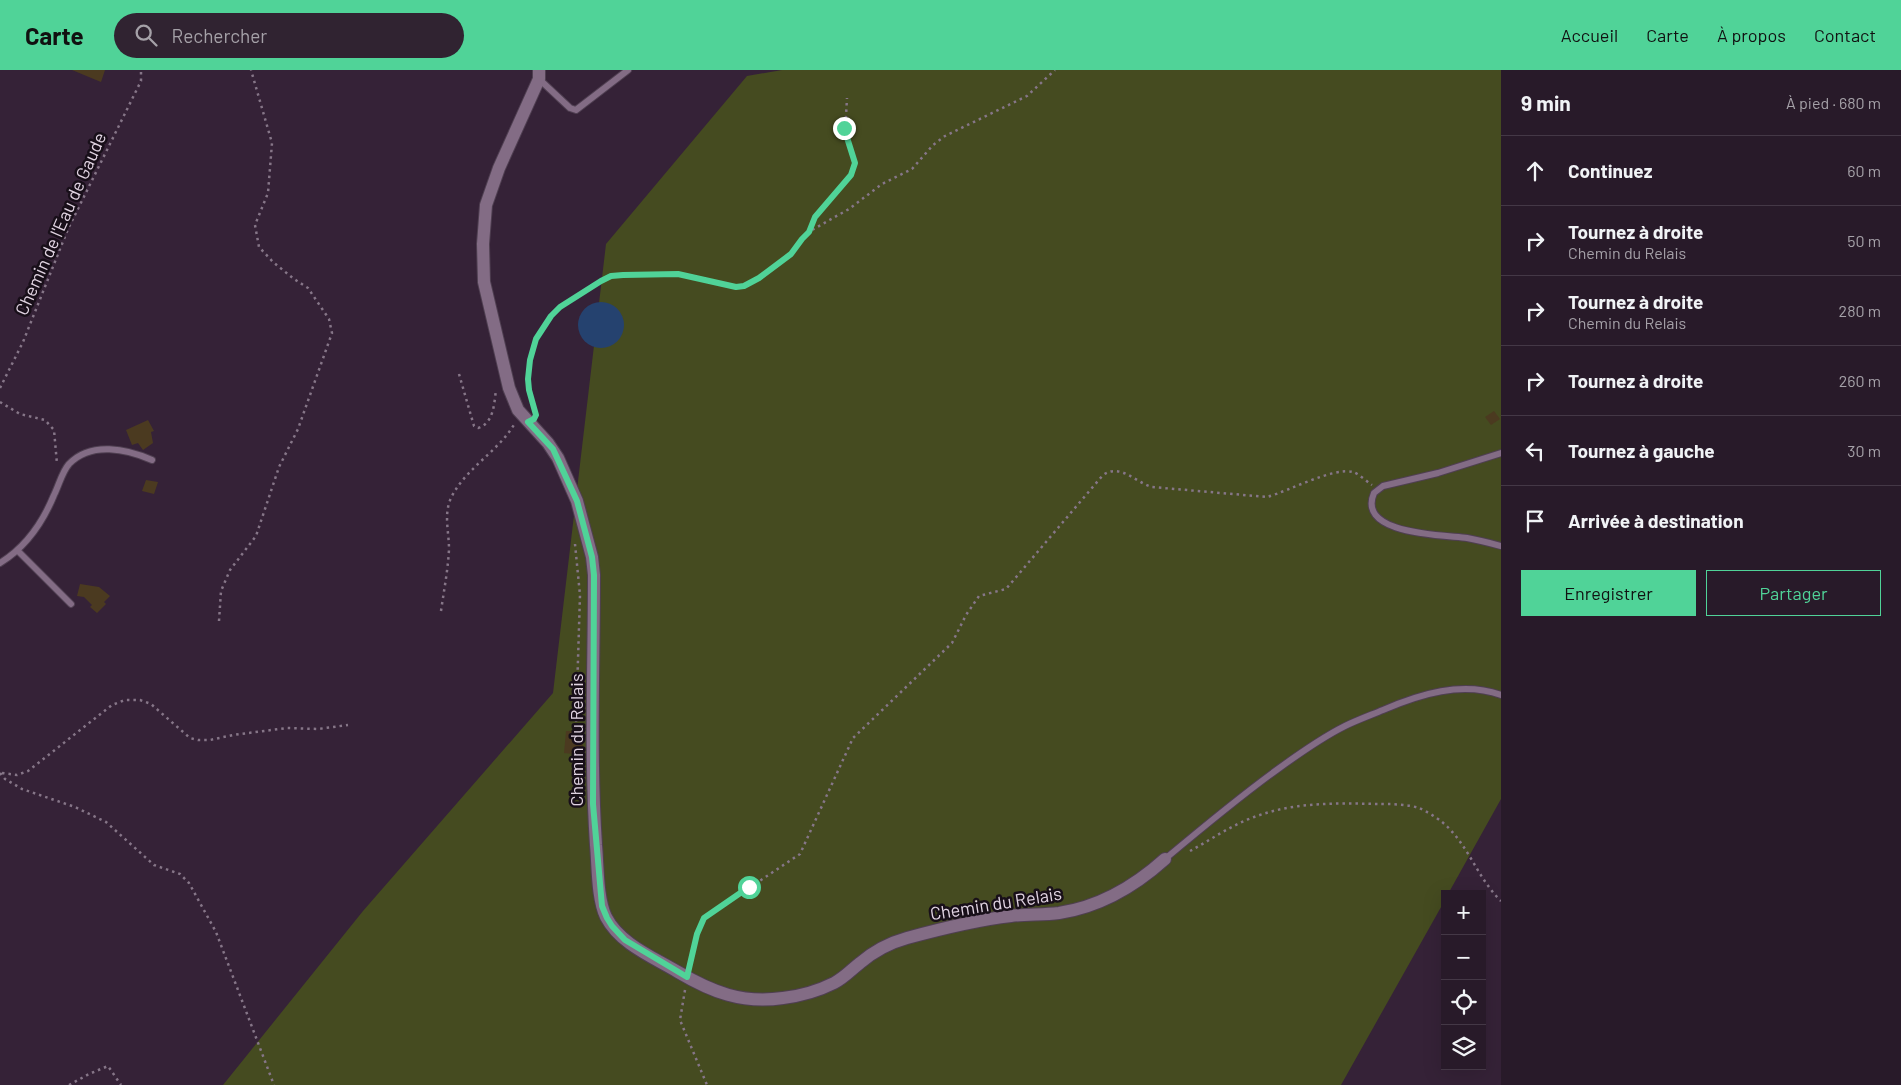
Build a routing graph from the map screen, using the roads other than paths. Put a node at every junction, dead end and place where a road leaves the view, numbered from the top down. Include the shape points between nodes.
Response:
1 (628, 70) edge
2 (539, 75) edge
3 (1501, 453) edge
4 (152, 460) dead end
5 (1501, 546) edge
6 (18, 550) junction
7 (0, 562) edge
8 (72, 604) dead end
9 (1501, 695) edge
10 (1165, 859) joint

1 - 2 lane via 576,110 570,108
2 - 10 street, Chemin du Relais via 491,187 482,244 484,282 505,378 518,410 558,458 577,501 592,557 593,804 602,906 612,926 625,940 687,977 725,995 760,1000 801,995 835,983 871,955 896,941 967,924 1009,916 1058,913 1095,903 1119,893
3 - 5 lane via 1377,489 1372,497 1372,507 1378,517 1403,530 1469,538
4 - 6 lane via 129,451 111,449 78,457 68,464 42,520
6 - 7 lane
6 - 8 lane
9 - 10 lane via 1456,689 1431,693 1403,701 1345,726 1313,744 1251,789

